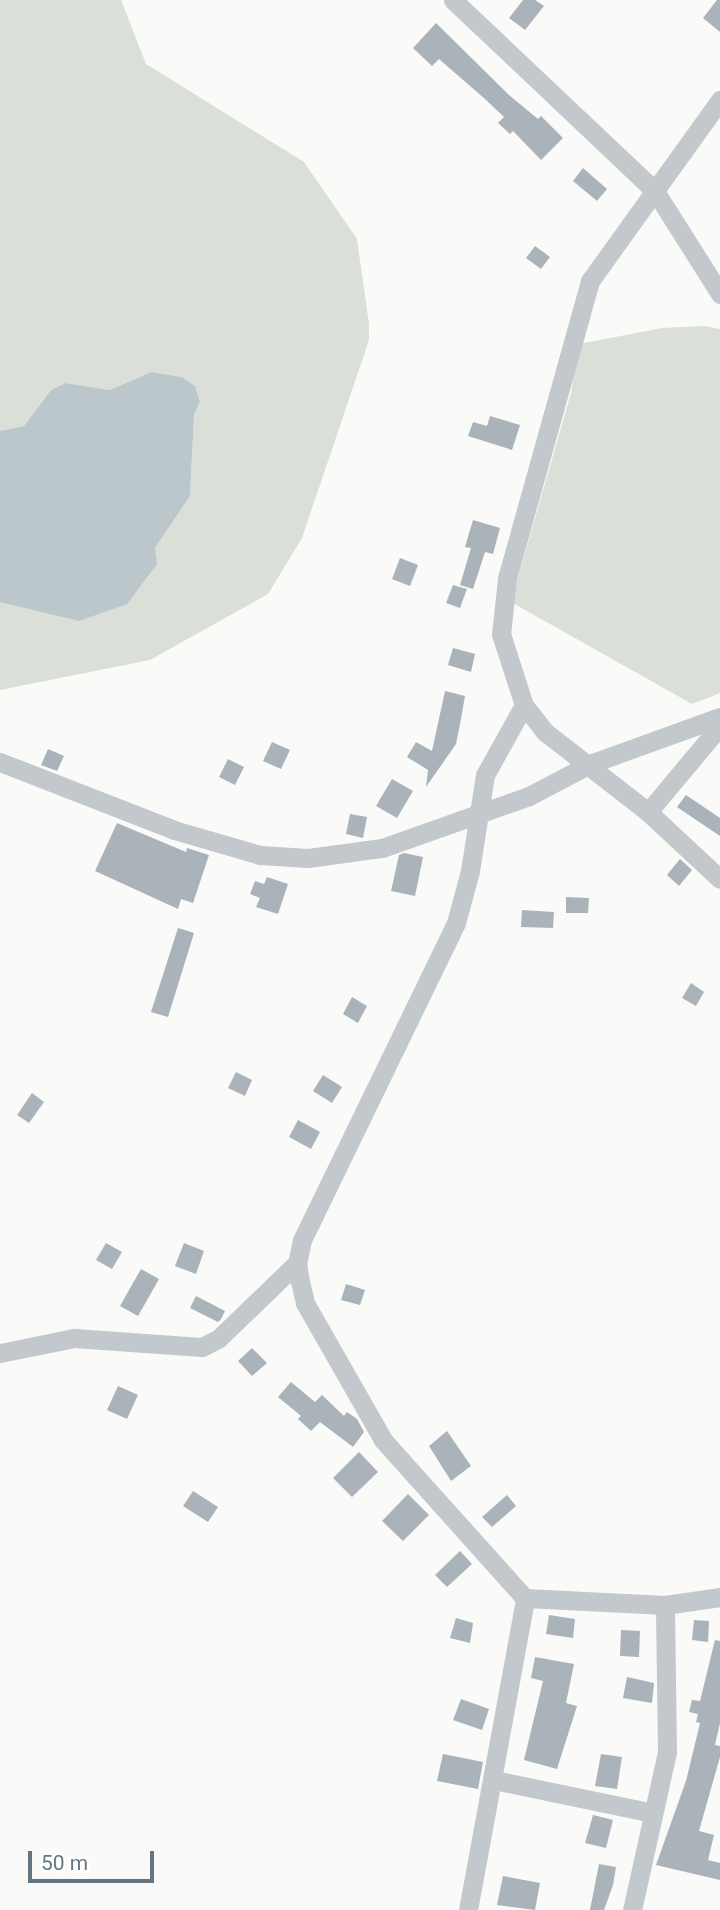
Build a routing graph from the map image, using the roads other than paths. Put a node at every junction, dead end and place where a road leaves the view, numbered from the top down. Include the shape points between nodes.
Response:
1 (453, 0) edge
2 (720, 100) edge
3 (655, 191) junction
4 (720, 294) edge
5 (524, 705) junction
6 (720, 717) edge
7 (720, 726) edge
8 (0, 762) edge
9 (590, 764) junction
10 (648, 812) junction
11 (476, 814) junction
12 (720, 879) edge
13 (297, 1263) junction
14 (0, 1353) edge
15 (720, 1597) edge
16 (525, 1598) junction
17 (665, 1605) junction
18 (495, 1780) junction
19 (653, 1813) junction
20 (468, 1910) edge
21 (632, 1910) edge

1 - 3 street
2 - 3 street
3 - 4 street
3 - 5 street via 590,281 507,579 501,634
5 - 9 street via 545,732
5 - 11 street via 485,775
6 - 9 street
7 - 10 street
8 - 11 street via 174,830 260,855 308,858 382,848
9 - 10 street
9 - 11 street via 529,796
10 - 12 street
11 - 13 street via 470,871 456,923 302,1240
13 - 14 street via 218,1339 202,1347 74,1338
13 - 16 street via 305,1303 383,1440
15 - 17 street
16 - 17 street
16 - 18 street
17 - 19 street via 667,1752
18 - 19 street
18 - 20 street
19 - 21 street

